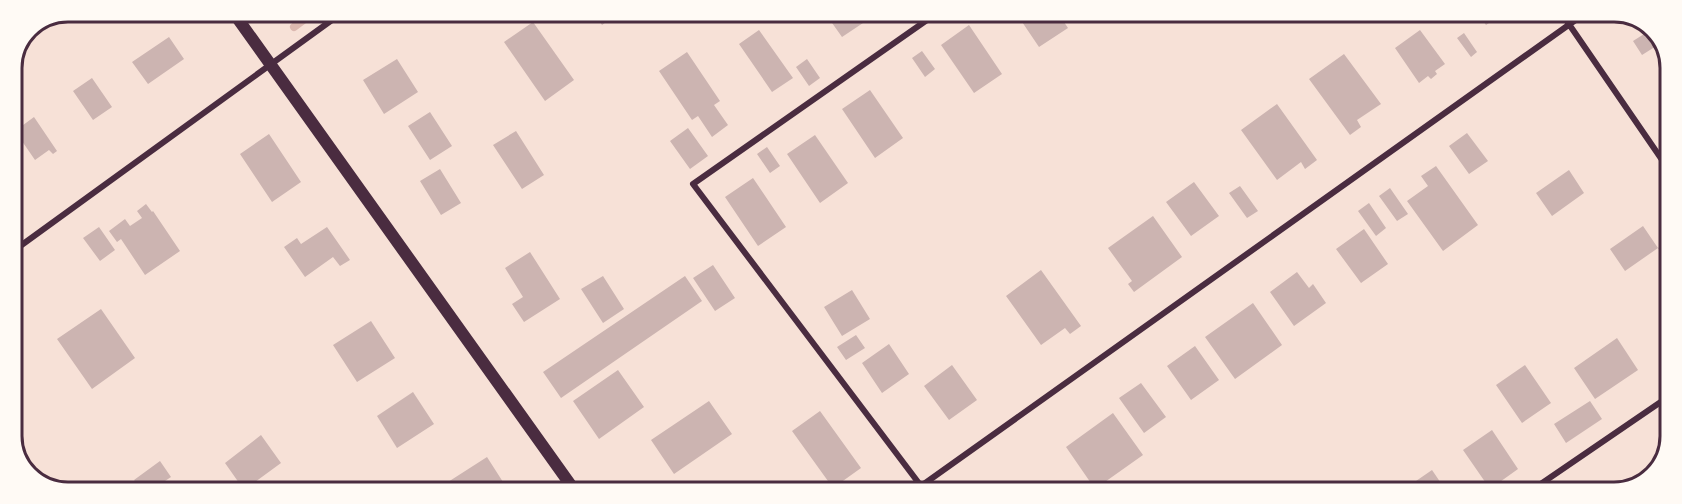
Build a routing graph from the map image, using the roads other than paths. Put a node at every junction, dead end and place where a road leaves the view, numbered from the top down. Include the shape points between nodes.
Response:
1 (240, 22) edge
2 (329, 22) edge
3 (923, 22) edge
4 (1572, 22) edge
5 (1569, 24) junction
6 (270, 65) junction
7 (1659, 156) edge
8 (22, 244) edge
9 (1660, 403) edge
10 (569, 482) edge
11 (918, 482) edge
12 (927, 482) edge
13 (1544, 482) edge

1 - 6 main road
2 - 6 street
3 - 11 street via 693,184
4 - 5 street
5 - 7 street
5 - 12 street
6 - 8 street
6 - 10 main road
9 - 13 street

